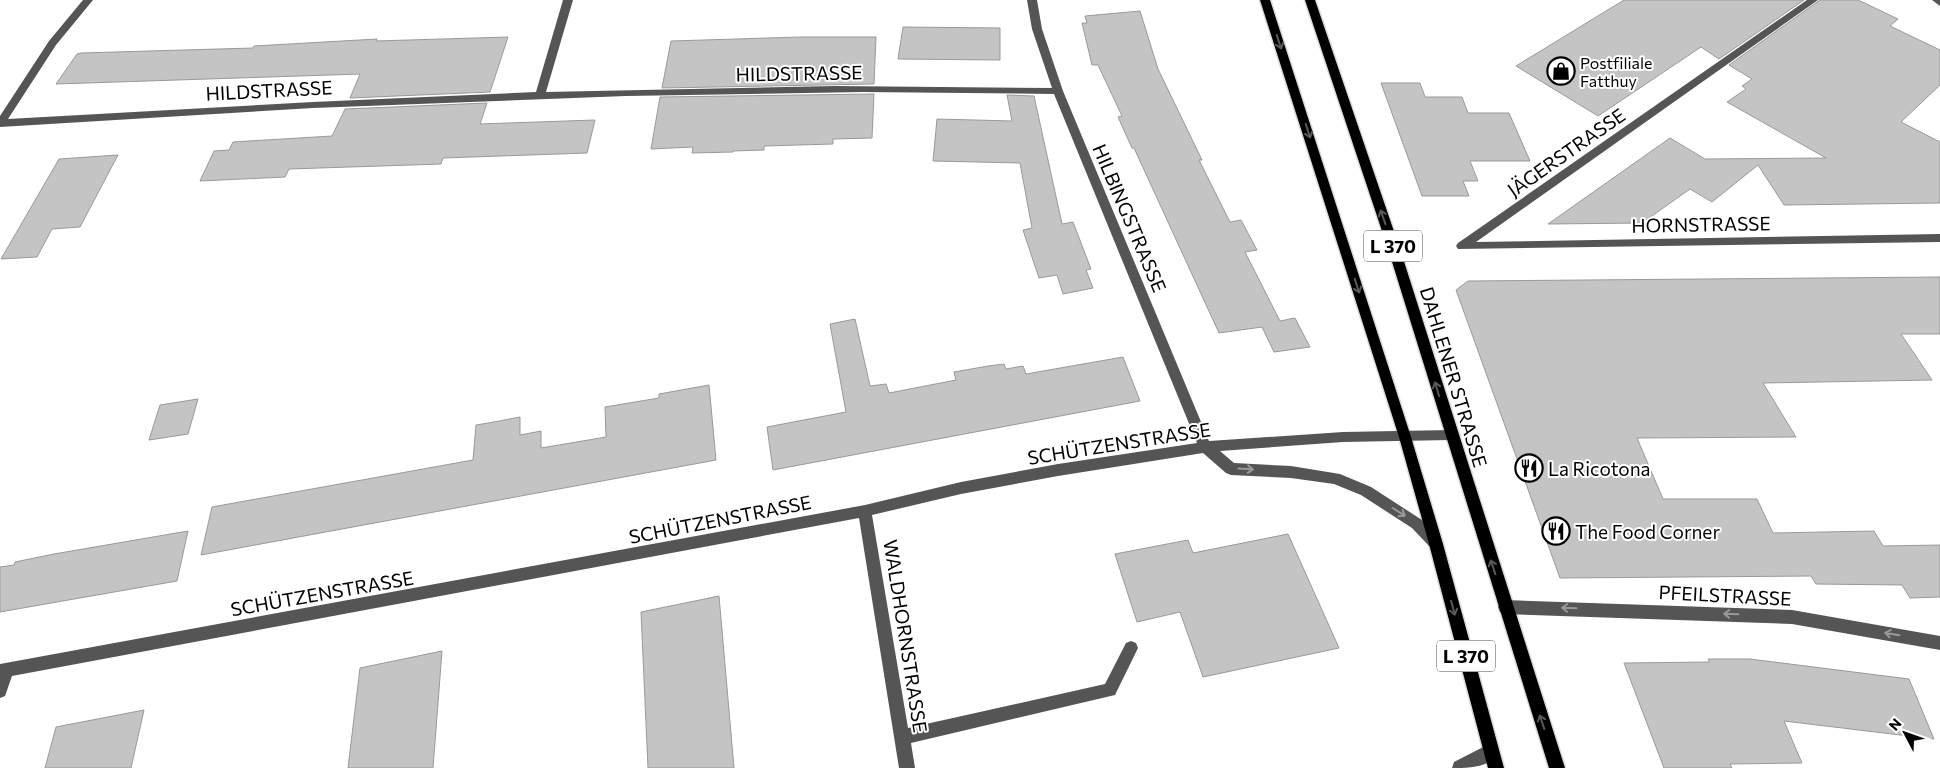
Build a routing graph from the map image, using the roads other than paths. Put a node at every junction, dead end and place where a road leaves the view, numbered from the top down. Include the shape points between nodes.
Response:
1 (88, 0) edge
2 (568, 0) edge
3 (1032, 0) edge
4 (1265, 0) edge
5 (1310, 0) edge
6 (1813, 0) edge
7 (1937, 0) edge
8 (1940, 3) edge
9 (1058, 91) junction
10 (540, 95) junction
11 (0, 124) edge
12 (1940, 238) edge
13 (1462, 246) joint
14 (1451, 435) junction
15 (1405, 437) junction
16 (1204, 447) junction
17 (865, 511) junction
18 (1436, 544) junction
19 (1505, 607) junction
20 (1940, 643) edge
21 (1131, 648) dead end
22 (3, 670) edge
23 (0, 691) edge
24 (902, 738) junction
25 (1491, 751) junction
26 (907, 768) edge
27 (1460, 768) edge
28 (1496, 768) edge
29 (1557, 768) edge

1 - 11 street via 52,43
2 - 10 street
3 - 9 street, HILBINGSTRASSE via 1036,29
4 -> 15 main road, L 370
14 -> 5 main road, DAHLENER STRASSE / L 370 via 1395,252
6 - 13 street, JÄGERSTRASSE
7 - 8 street
9 - 10 street, HILDSTRASSE via 835,89
9 - 16 street, HILBINGSTRASSE
10 - 11 street, HILDSTRASSE
12 - 13 street, HORNSTRASSE
14 - 15 street, SCHÜTZENSTRASSE
19 -> 14 main road, DAHLENER STRASSE / L 370
15 - 16 street, SCHÜTZENSTRASSE via 1327,437
15 - 18 main road, L 370
16 - 17 street, SCHÜTZENSTRASSE via 961,488
16 -> 18 street via 1231,468 1335,478 1366,492 1417,524
17 - 22 street, SCHÜTZENSTRASSE
17 - 24 street, WALDHORNSTRASSE
18 -> 25 main road, L 370
20 -> 19 street, PFEILSTRASSE via 1792,617
29 -> 19 main road, DAHLENER STRASSE / L 370
21 - 24 street via 1110,690
22 - 23 street
24 - 26 street, WALDHORNSTRASSE
25 - 27 street
25 - 28 main road, L 370

